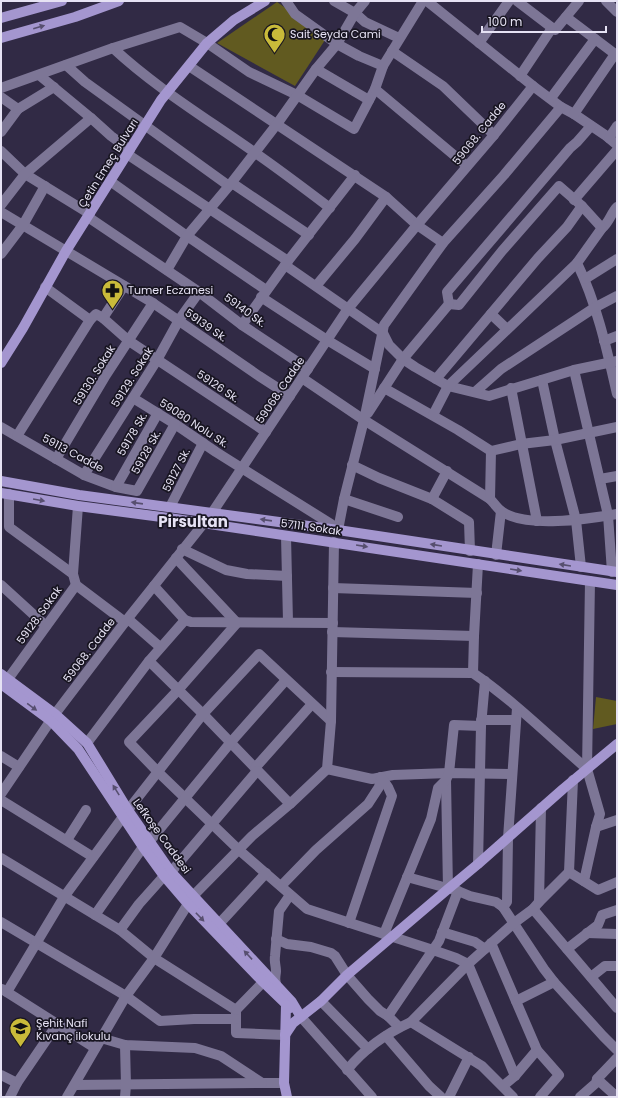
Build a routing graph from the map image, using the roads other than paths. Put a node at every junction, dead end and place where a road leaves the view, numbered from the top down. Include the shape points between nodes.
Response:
1 (62, 1) edge
2 (119, 1) edge
3 (265, 1) edge
4 (286, 1) edge
5 (334, 1) edge
6 (365, 1) edge
7 (423, 1) edge
8 (427, 1) edge
9 (509, 1) edge
10 (517, 1) edge
11 (580, 1) edge
12 (606, 1) edge
13 (617, 12) edge
14 (355, 13) junction
15 (566, 17) junction
16 (1, 18) edge
17 (552, 28) junction
18 (1, 38) edge
19 (399, 38) junction
20 (595, 39) junction
21 (207, 43) junction
22 (479, 43) junction
23 (337, 44) junction
24 (113, 48) junction
25 (392, 51) junction
26 (66, 66) junction
27 (188, 66) junction
28 (382, 66) junction
29 (316, 69) junction
30 (39, 75) junction
31 (520, 76) junction
32 (533, 86) junction
33 (54, 87) junction
34 (1, 88) edge
35 (375, 89) junction
36 (168, 93) junction
37 (297, 95) junction
38 (1, 97) edge
39 (551, 98) junction
40 (369, 100) junction
41 (561, 107) junction
42 (18, 109) junction
43 (574, 114) junction
44 (91, 118) junction
45 (277, 124) junction
46 (146, 125) junction
47 (591, 126) junction
48 (617, 126) edge
49 (1, 132) edge
50 (494, 135) junction
51 (613, 142) edge
52 (617, 150) edge
53 (1, 151) edge
54 (128, 152) junction
55 (255, 152) junction
56 (468, 166) junction
57 (26, 174) junction
58 (355, 176) junction
59 (110, 181) junction
60 (230, 185) junction
61 (45, 186) junction
62 (386, 197) junction
63 (578, 203) junction
64 (1, 205) edge
65 (617, 207) edge
66 (330, 208) junction
67 (210, 210) junction
68 (1, 212) edge
69 (89, 215) junction
70 (617, 220) edge
71 (23, 225) junction
72 (417, 225) junction
73 (604, 227) junction
74 (309, 235) junction
75 (187, 236) junction
76 (443, 243) junction
77 (66, 252) junction
78 (1, 254) edge
79 (617, 259) edge
80 (286, 263) junction
81 (577, 263) junction
82 (167, 270) junction
83 (585, 279) junction
84 (124, 286) junction
85 (316, 286) junction
86 (45, 288) junction
87 (200, 292) junction
88 (264, 294) junction
89 (617, 296) edge
90 (153, 303) junction
91 (449, 304) junction
92 (594, 308) junction
93 (348, 310) junction
94 (491, 314) junction
95 (103, 318) junction
96 (90, 320) junction
97 (179, 320) junction
98 (242, 325) junction
99 (507, 329) junction
100 (383, 333) junction
101 (617, 336) edge
102 (327, 340) junction
103 (129, 341) junction
104 (604, 341) junction
105 (403, 359) junction
106 (2, 360) edge
107 (157, 360) junction
108 (614, 362) edge
109 (308, 369) junction
110 (375, 369) junction
111 (574, 370) junction
112 (302, 378) junction
113 (436, 379) junction
114 (542, 380) junction
115 (448, 386) junction
116 (384, 388) junction
117 (511, 388) junction
118 (616, 389) edge
119 (475, 392) junction
120 (290, 396) junction
121 (133, 398) junction
122 (158, 413) junction
123 (433, 415) junction
124 (364, 420) junction
125 (175, 424) junction
126 (1, 427) edge
127 (617, 427) edge
128 (266, 432) junction
129 (589, 432) junction
130 (17, 436) junction
131 (555, 440) junction
132 (203, 443) junction
133 (521, 444) junction
134 (491, 451) junction
135 (56, 459) junction
136 (352, 465) junction
137 (242, 467) junction
138 (447, 471) junction
139 (84, 475) junction
140 (617, 476) edge
141 (600, 479) junction
142 (4, 481) edge
143 (116, 487) junction
144 (137, 491) joint
145 (5, 494) edge
146 (344, 499) junction
147 (432, 499) junction
148 (490, 500) junction
149 (78, 506) junction
150 (170, 507) junction
151 (502, 511) junction
152 (212, 513) junction
153 (612, 514) edge
154 (398, 517) dead end
155 (576, 520) junction
156 (536, 521) junction
157 (203, 524) junction
158 (338, 530) junction
159 (286, 536) junction
160 (334, 542) junction
161 (470, 551) junction
162 (179, 554) junction
163 (496, 554) junction
164 (478, 564) junction
165 (581, 567) junction
166 (615, 572) edge
167 (74, 574) junction
168 (287, 576) junction
169 (590, 581) junction
170 (1, 585) edge
171 (76, 585) junction
172 (617, 585) edge
173 (154, 586) junction
174 (333, 588) junction
175 (476, 593) junction
176 (127, 620) junction
177 (185, 620) junction
178 (288, 622) junction
179 (237, 623) junction
180 (46, 626) junction
181 (333, 627) junction
182 (474, 636) junction
183 (160, 647) junction
184 (149, 661) junction
185 (331, 672) junction
186 (473, 673) junction
187 (3, 679) edge
188 (286, 680) junction
189 (485, 681) junction
190 (178, 690) junction
191 (312, 704) junction
192 (517, 708) junction
193 (203, 714) junction
194 (53, 717) junction
195 (516, 720) junction
196 (331, 721) junction
197 (481, 723) junction
198 (230, 742) junction
199 (87, 744) junction
200 (617, 744) edge
201 (1, 756) edge
202 (19, 767) junction
203 (327, 769) junction
204 (587, 769) junction
205 (256, 770) junction
206 (158, 772) junction
207 (480, 774) junction
208 (512, 774) junction
209 (448, 776) junction
210 (381, 777) junction
211 (573, 780) junction
212 (1, 794) edge
213 (185, 798) junction
214 (1, 800) edge
215 (290, 804) junction
216 (541, 808) junction
217 (86, 810) dead end
218 (125, 813) junction
219 (617, 820) edge
220 (212, 824) junction
221 (596, 827) junction
222 (508, 838) junction
223 (67, 840) junction
224 (146, 845) junction
225 (239, 850) junction
226 (93, 857) junction
227 (1, 858) edge
228 (478, 864) junction
229 (569, 872) junction
230 (266, 873) junction
231 (167, 874) junction
232 (407, 877) junction
233 (584, 881) junction
234 (617, 882) edge
235 (281, 886) junction
236 (453, 890) junction
237 (290, 894) junction
238 (64, 896) junction
239 (190, 900) junction
240 (536, 905) junction
241 (503, 908) junction
242 (617, 910) edge
243 (94, 915) junction
244 (1, 922) edge
245 (349, 923) junction
246 (514, 923) junction
247 (219, 924) junction
248 (120, 930) junction
249 (442, 932) junction
250 (587, 933) junction
251 (617, 934) edge
252 (389, 936) junction
253 (276, 939) junction
254 (36, 944) junction
255 (488, 946) junction
256 (567, 948) junction
257 (433, 950) junction
258 (154, 958) junction
259 (468, 964) junction
260 (617, 966) edge
261 (347, 975) junction
262 (590, 977) junction
263 (266, 979) junction
264 (554, 982) junction
265 (276, 984) junction
266 (4, 990) edge
267 (126, 996) junction
268 (321, 1001) junction
269 (516, 1001) junction
270 (286, 1005) junction
271 (617, 1008) edge
272 (236, 1015) junction
273 (388, 1016) junction
274 (301, 1017) junction
275 (411, 1022) junction
276 (58, 1023) junction
277 (399, 1027) junction
278 (285, 1035) junction
279 (386, 1036) junction
280 (98, 1043) junction
281 (125, 1045) junction
282 (368, 1049) junction
283 (537, 1050) junction
284 (617, 1050) edge
285 (469, 1057) junction
286 (617, 1058) edge
287 (347, 1070) junction
288 (1, 1075) edge
289 (515, 1076) junction
290 (597, 1079) junction
291 (17, 1083) junction
292 (262, 1083) junction
293 (284, 1083) junction
294 (75, 1085) junction
295 (126, 1085) junction
296 (503, 1086) junction
297 (10, 1097) edge
298 (67, 1097) edge
299 (125, 1097) edge
300 (287, 1097) edge
301 (372, 1097) edge
302 (442, 1097) edge
303 (449, 1097) edge
304 (513, 1097) edge
305 (540, 1097) edge
306 (580, 1097) edge
307 (617, 1097) edge

1 - 16 main road
18 -> 2 main road via 75,17
3 - 21 main road, Çetin Emeç Bulvarı via 234,20
4 - 23 street via 295,14
5 - 14 street
6 - 14 street
7 - 19 street
8 - 22 street
9 - 22 street
10 - 17 street
11 - 15 street
12 - 13 street
14 - 19 street via 365,22
14 - 23 street
15 - 17 street via 555,30
15 - 20 street
17 - 31 street
19 - 25 street
20 - 39 street
20 - 43 street via 615,54
21 - 24 street via 180,27
21 - 27 main road, Çetin Emeç Bulvarı
21 - 37 street via 249,72
22 - 31 street
23 - 28 street
23 - 29 street
24 - 26 street
24 - 36 street
25 - 28 street
25 - 50 street via 443,86
26 - 30 street
26 - 46 street
27 - 36 main road, Çetin Emeç Bulvarı
27 - 45 street
28 - 35 street
29 - 37 street
29 - 40 street
30 - 33 street
30 - 34 street
31 - 32 street
32 - 39 street
32 - 50 street, 59068. Cadde
33 - 42 street
33 - 44 street
35 - 40 street
35 - 56 street
36 - 46 main road, Çetin Emeç Bulvarı
36 - 55 street
37 - 40 street via 354,129
37 - 45 street
38 - 42 street
39 - 41 street
41 - 43 street
41 - 76 street via 504,176
42 - 49 street
43 - 47 street
44 - 54 street
44 - 57 street
45 - 55 street
45 - 58 street
46 - 54 main road, Çetin Emeç Bulvarı
46 - 60 street
47 - 51 street
47 - 91 street via 447,292
48 - 51 street
50 - 56 street, 59068. Cadde
52 - 63 street
53 - 57 street, 59140 Sk.
54 - 59 main road, Çetin Emeç Bulvarı
54 - 67 street
55 - 60 street
55 - 66 street
56 - 72 street, 59068. Cadde
57 - 61 street, 59140 Sk.
57 - 64 street
58 - 62 street
58 - 66 street
59 - 69 main road, Çetin Emeç Bulvarı
59 - 75 street
60 - 67 street
60 - 74 street
61 - 69 street, 59140 Sk.
61 - 71 street
62 - 72 street
62 - 85 street
63 - 73 street
63 - 91 street via 559,186 459,305
63 - 94 street via 566,227
65 - 73 street
66 - 74 street
67 - 75 street
67 - 80 street
68 - 71 street, 59139 Sk.
69 - 77 main road, Çetin Emeç Bulvarı
69 - 82 street, 59140 Sk.
70 - 73 street
71 - 77 street, 59139 Sk.
71 - 78 street
72 - 76 street
72 - 93 street, 59068. Cadde
73 - 81 street
74 - 80 street
75 - 82 street
75 - 88 street
76 - 100 street via 384,325
77 - 84 street, 59139 Sk.
77 - 86 main road, Çetin Emeç Bulvarı
79 - 83 street
80 - 85 street
80 - 88 street
81 - 83 street
81 - 99 street
82 - 87 street, 59140 Sk.
83 - 92 street
84 - 90 street, 59139 Sk.
84 - 95 street
85 - 93 street
86 - 96 street
86 - 106 main road, Çetin Emeç Bulvarı
87 - 97 street, 59129. Sokak
87 - 98 street, 59140 Sk.
88 - 98 street
88 - 102 street
89 - 92 street
90 - 97 street, 59139 Sk.
90 - 103 street, 59130. Sokak
91 - 105 street
92 - 104 street
92 - 119 street via 501,369
93 - 100 street
93 - 102 street, 59068. Cadde
94 - 99 street
94 - 113 street
95 - 96 street via 96,314
95 - 103 street, 59126 Sk.
96 - 130 street
97 - 107 street, 59129. Sokak
97 - 120 street, 59139 Sk.
98 - 109 street, 59140 Sk.
99 - 115 street
100 - 105 street via 389,345
100 - 110 street
101 - 104 street
102 - 109 street, 59068. Cadde
102 - 110 street
103 - 107 street, 59126 Sk.
103 - 135 street, 59130. Sokak
104 - 108 street
105 - 113 street
105 - 116 street
107 - 121 street, 59129. Sokak
107 - 128 street, 59126 Sk.
108 - 111 street
108 - 118 street
109 - 112 street, 59068. Cadde
110 - 124 street
111 - 114 street
111 - 129 street
112 - 120 street, 59068. Cadde
112 - 124 street
113 - 115 street
114 - 117 street
114 - 131 street
115 - 119 street
115 - 123 street
116 - 123 street
116 - 124 street
117 - 119 street via 488,396
117 - 133 street
120 - 128 street, 59068. Cadde
121 - 122 street, 59080 Nolu Sk.
121 - 139 street, 59129. Sokak
122 - 125 street, 59080 Nolu Sk.
122 - 143 street, 59178 Sk.
123 - 134 street
124 - 136 street
124 - 138 street
125 - 132 street, 59080 Nolu Sk.
125 - 144 street, 59128 Sk.
126 - 130 street, 59113 Cadde
127 - 129 street
128 - 137 street, 59068. Cadde
129 - 131 street
129 - 141 street
130 - 135 street, 59113 Cadde
131 - 133 street
131 - 155 street
132 - 137 street, 59080 Nolu Sk.
132 - 150 street, 59127 Sk.
133 - 134 street
133 - 156 street
134 - 148 street
135 - 139 street, 59113 Cadde
136 - 146 street
136 - 147 street
137 - 152 street, 59068. Cadde
137 - 158 street, 59080 Nolu Sk.
138 - 147 street
138 - 148 street
139 - 143 street, 59113 Cadde
140 - 141 street
141 - 153 street
150 -> 142 main road via 79,495
143 - 144 street, 59113 Cadde
145 -> 149 main road, 57111. Sokak
145 - 167 street via 9,527
146 - 154 street
146 - 158 street
147 - 161 street via 469,522
148 - 151 street
149 - 157 main road, 57111. Sokak
149 - 167 street
150 - 152 main road
151 - 156 street via 520,519
151 - 163 street
152 - 157 street, 59068. Cadde
158 -> 152 main road
153 - 155 street
153 - 166 street
155 - 156 street
155 - 165 street
157 - 159 main road, 57111. Sokak
157 - 162 street, 59068. Cadde
161 -> 158 main road
159 - 160 main road, 57111. Sokak
159 - 168 street
160 -> 164 main road, 57111. Sokak
160 - 174 street
161 - 163 main road
162 - 168 street via 226,570
162 - 173 street, 59068. Cadde
162 - 179 street
165 -> 163 main road
164 -> 169 main road, 57111. Sokak
164 - 175 street
165 - 166 main road
167 - 171 street
168 - 178 street
169 - 172 main road, 57111. Sokak
169 - 204 street
170 - 180 street
171 - 176 street
171 - 180 street, 59128. Sokak
173 - 176 street, 59068. Cadde
173 - 177 street
174 - 175 street
174 - 181 street
175 - 182 street
176 - 183 street
176 - 194 street, 59068. Cadde
177 - 179 street
177 - 183 street
178 - 179 street
178 - 181 street
179 - 190 street
180 - 187 street, 59128. Sokak
181 - 182 street
181 - 185 street
182 - 186 street
183 - 184 street
184 - 190 street
184 - 199 street
185 - 186 street
185 - 196 street
186 - 189 street
187 - 194 main road, Lefkoşe Caddesi
188 - 191 street
188 - 193 street via 259,654
188 - 198 street
189 - 192 street
189 - 197 street
190 - 193 street
190 - 206 street via 129,742
191 - 196 street
191 - 205 street
192 - 195 street
192 - 204 street
193 - 198 street
193 - 206 street
194 - 199 main road, Lefkoşe Caddesi
194 - 202 street, 59068. Cadde
194 - 218 main road, Lefkoşe Caddesi
195 - 197 street
195 - 208 street
196 - 203 street
197 - 207 street
197 - 209 street via 454,726
198 - 205 street
198 - 213 street
218 -> 199 main road, Lefkoşe Caddesi
200 - 204 main road
201 - 202 street
202 - 212 street, 59068. Cadde
203 - 210 street via 372,779
203 - 215 street
204 - 211 main road
204 - 221 street via 600,814
205 - 215 street
205 - 220 street
206 - 213 street
206 - 218 street
207 - 208 street
207 - 209 street
207 - 228 street
208 - 222 street
209 - 210 street
209 - 232 street via 438,788 431,819
209 - 236 street
210 - 235 street via 379,788 368,804 316,850
210 - 245 street via 392,796
211 - 216 main road
211 - 229 street
213 - 220 street
213 - 224 street
214 - 223 street
215 - 225 street
216 - 222 main road
216 - 240 street
217 - 223 street
218 - 224 main road, Lefkoşe Caddesi
218 - 226 street
219 - 221 street
220 - 225 street
220 - 231 street
221 - 233 street
222 - 228 main road
222 - 241 street via 507,902
223 - 226 street
224 - 231 main road, Lefkoşe Caddesi
224 - 243 street
225 - 230 street
225 - 239 street
226 - 238 street
227 - 238 street
228 - 236 main road
229 - 233 street
229 - 240 street
230 - 235 street
230 - 247 street
231 - 239 main road, Lefkoşe Caddesi
231 - 248 street via 139,904
232 - 236 street
232 - 252 street
233 - 234 street via 598,890
235 - 237 street
236 - 241 street via 496,902
236 - 249 street via 452,905
236 - 252 main road
237 - 245 street via 307,909
237 - 253 street via 279,911
238 - 243 street
238 - 254 street
239 - 247 main road, Lefkoşe Caddesi
239 - 258 street
239 -> 263 main road, Lefkoşe Caddesi
240 - 246 street
240 - 256 street
241 - 246 street
242 - 250 street via 602,915 598,926
243 - 248 street
244 - 254 street
245 - 252 street
246 - 255 street
246 - 264 street
263 -> 247 main road, Lefkoşe Caddesi
248 - 258 street
249 - 255 street
249 - 257 street
250 - 251 street
250 - 256 street
252 - 257 street
252 - 261 main road
253 - 261 street via 287,944 331,952
253 - 265 street
254 - 266 street
254 - 267 street
255 - 259 street
255 - 269 street
256 - 262 street
257 - 259 street
257 - 273 street
258 - 267 street
258 - 272 street
259 - 275 street
259 - 289 street
260 - 262 street via 605,966
261 - 268 main road
261 - 273 street via 380,1011
262 - 271 street
263 - 265 main road, Lefkoşe Caddesi
263 - 270 main road, Lefkoşe Caddesi
263 - 272 street
264 - 269 street
264 - 284 street
265 - 274 main road, Lefkoşe Caddesi
266 - 276 street
267 - 272 street via 160,1021
267 - 280 street
268 - 274 main road
268 - 282 street
269 - 283 street
270 - 274 main road, Lefkoşe Caddesi
270 - 278 main road
272 - 278 street via 236,1033
273 - 277 street
274 - 278 main road
274 - 287 street, Lefkoşe Caddesi
275 - 277 street
275 - 285 street
276 - 280 street
276 - 291 street
277 - 279 street
278 - 293 main road
279 - 282 street
279 - 302 street via 429,1086
280 - 281 street
280 - 294 street
281 - 292 street via 195,1048 220,1056
281 - 295 street
282 - 287 street
283 - 289 street
283 - 305 street via 559,1075
285 - 296 street
285 - 303 street
286 - 290 street
287 - 301 street, Lefkoşe Caddesi
288 - 291 street
289 - 296 street
290 - 306 street via 596,1083
290 - 307 street
291 - 297 street
292 - 293 street
292 - 295 street
293 - 300 main road
294 - 295 street
294 - 298 street
295 - 299 street
296 - 304 street

